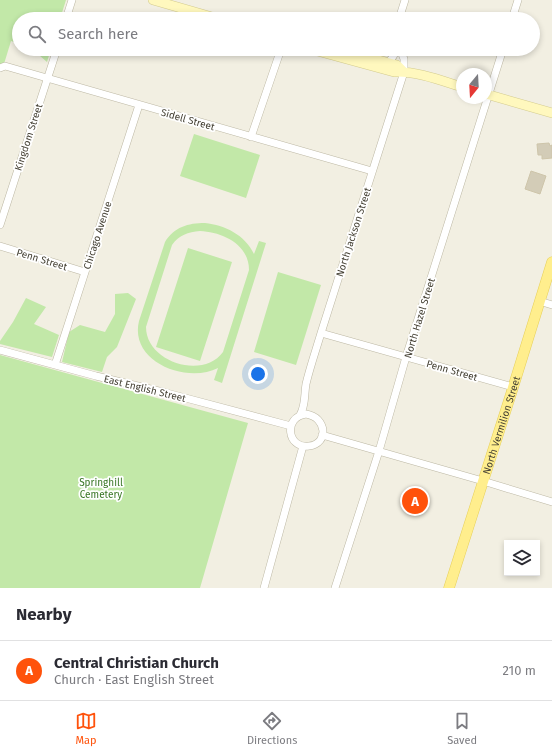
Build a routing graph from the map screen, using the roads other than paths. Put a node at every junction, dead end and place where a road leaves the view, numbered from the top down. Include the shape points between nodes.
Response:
1 (72, 0) edge
2 (152, 0) edge
3 (405, 0) edge
4 (518, 0) edge
5 (68, 12) edge
6 (195, 12) edge
7 (401, 12) edge
8 (514, 12) edge
9 (55, 56) edge
10 (279, 56) edge
11 (336, 56) edge
12 (362, 56) edge
13 (394, 56) edge
14 (403, 56) edge
15 (501, 56) edge
16 (387, 63) junction
17 (2, 67) edge
18 (404, 72) junction
19 (48, 78) junction
20 (492, 82) edge
21 (456, 85) edge
22 (492, 95) edge
23 (139, 104) junction
24 (485, 104) edge
25 (552, 112) edge
26 (251, 137) junction
27 (372, 171) junction
28 (0, 225) edge
29 (0, 246) edge
30 (552, 262) edge
31 (85, 272) junction
32 (540, 301) junction
33 (552, 305) edge
34 (321, 333) junction
35 (0, 350) edge
36 (406, 357) junction
37 (55, 365) junction
38 (513, 387) junction
39 (300, 415) junction
40 (291, 426) junction
41 (322, 435) junction
42 (303, 446) junction
43 (379, 451) junction
44 (483, 481) junction
45 (552, 502) edge
46 (264, 588) edge
47 (335, 588) edge
48 (449, 588) edge

1 - 5 street
2 - 6 street
3 - 7 street
4 - 8 street
9 - 19 street, Kingdom Street
10 - 26 street
11 - 18 street via 394,72
12 - 16 street
13 - 16 street
14 - 18 street, North Jackson Street
15 - 20 street, North Hazel Street
16 - 18 street via 397,66
17 - 19 street, Sidell Street
18 - 21 street
18 - 27 street, North Jackson Street
19 - 23 street, Sidell Street
19 - 28 street, Kingdom Street
22 - 25 street
23 - 26 street, Sidell Street
23 - 31 street, Chicago Avenue
24 - 36 street, North Hazel Street
26 - 27 street, Sidell Street
27 - 34 street, North Jackson Street
29 - 31 street, Penn Street
30 - 32 main road, North Vermilion Street
31 - 37 street, Chicago Avenue
32 - 33 street
32 - 38 main road, North Vermilion Street
34 - 36 street, Penn Street
34 - 39 street, North Jackson Street via 306,386 305,404
35 - 37 street, East English Street
36 - 38 street, Penn Street
36 - 43 street, North Hazel Street
37 - 40 street, East English Street
38 - 44 main road, North Vermilion Street
39 - 40 street
39 - 41 street via 314,416 320,421
40 - 42 street via 292,439
41 - 42 street via 315,444
41 - 43 street
42 - 46 street
43 - 44 street
43 - 47 street, North Hazel Street
44 - 45 street
44 - 48 main road, North Vermilion Street

